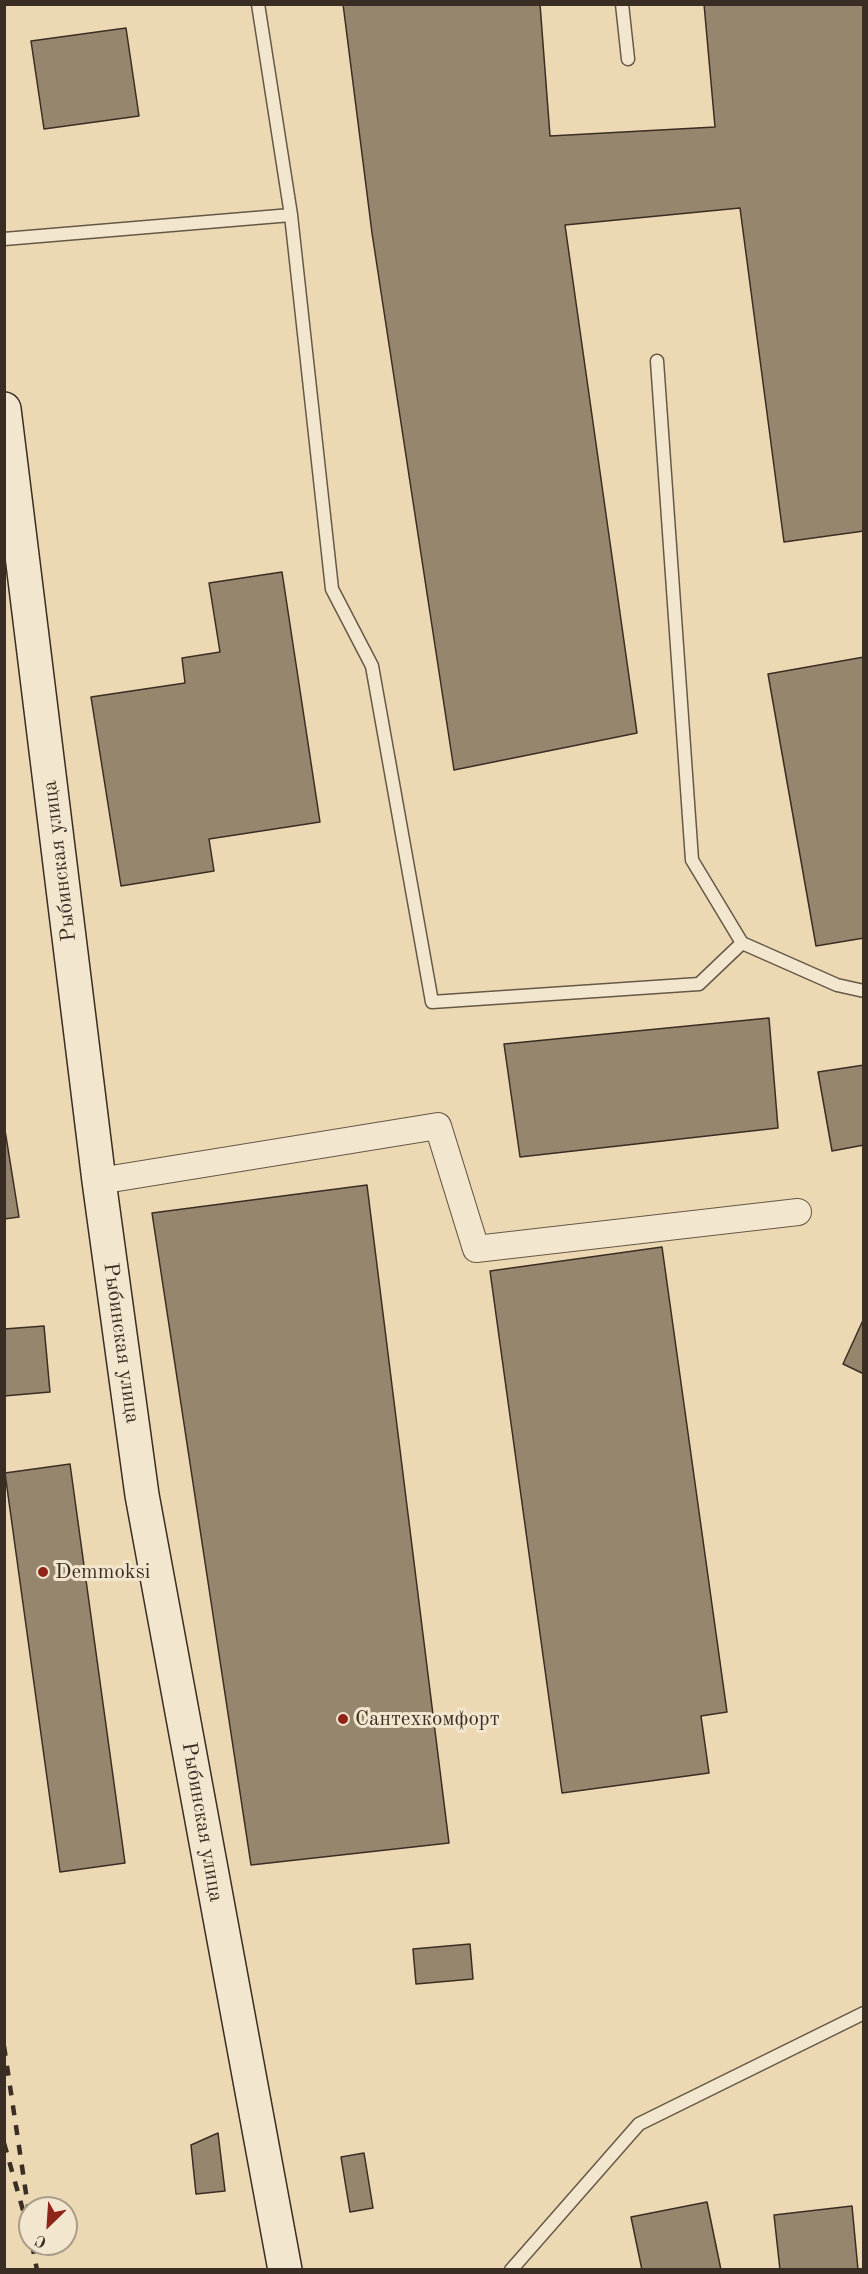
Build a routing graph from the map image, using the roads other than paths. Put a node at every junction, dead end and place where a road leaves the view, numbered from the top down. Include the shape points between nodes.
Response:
1 (258, 4) edge
2 (622, 4) edge
3 (628, 59) dead end
4 (291, 215) junction
5 (4, 239) edge
6 (657, 361) dead end
7 (4, 409) edge
8 (742, 943) junction
9 (864, 991) edge
10 (99, 1181) junction
11 (798, 1212) dead end
12 (864, 2013) edge
13 (285, 2270) edge
14 (511, 2270) edge

1 - 4 lane
2 - 3 lane
4 - 5 lane
4 - 8 lane via 332,589 372,666 432,1002 699,984
6 - 8 lane via 692,860
7 - 10 main road, Рыбинская улица
8 - 9 lane via 837,985
10 - 11 street via 438,1126 476,1249
10 - 13 main road, Рыбинская улица via 142,1495
12 - 14 lane via 639,2124

